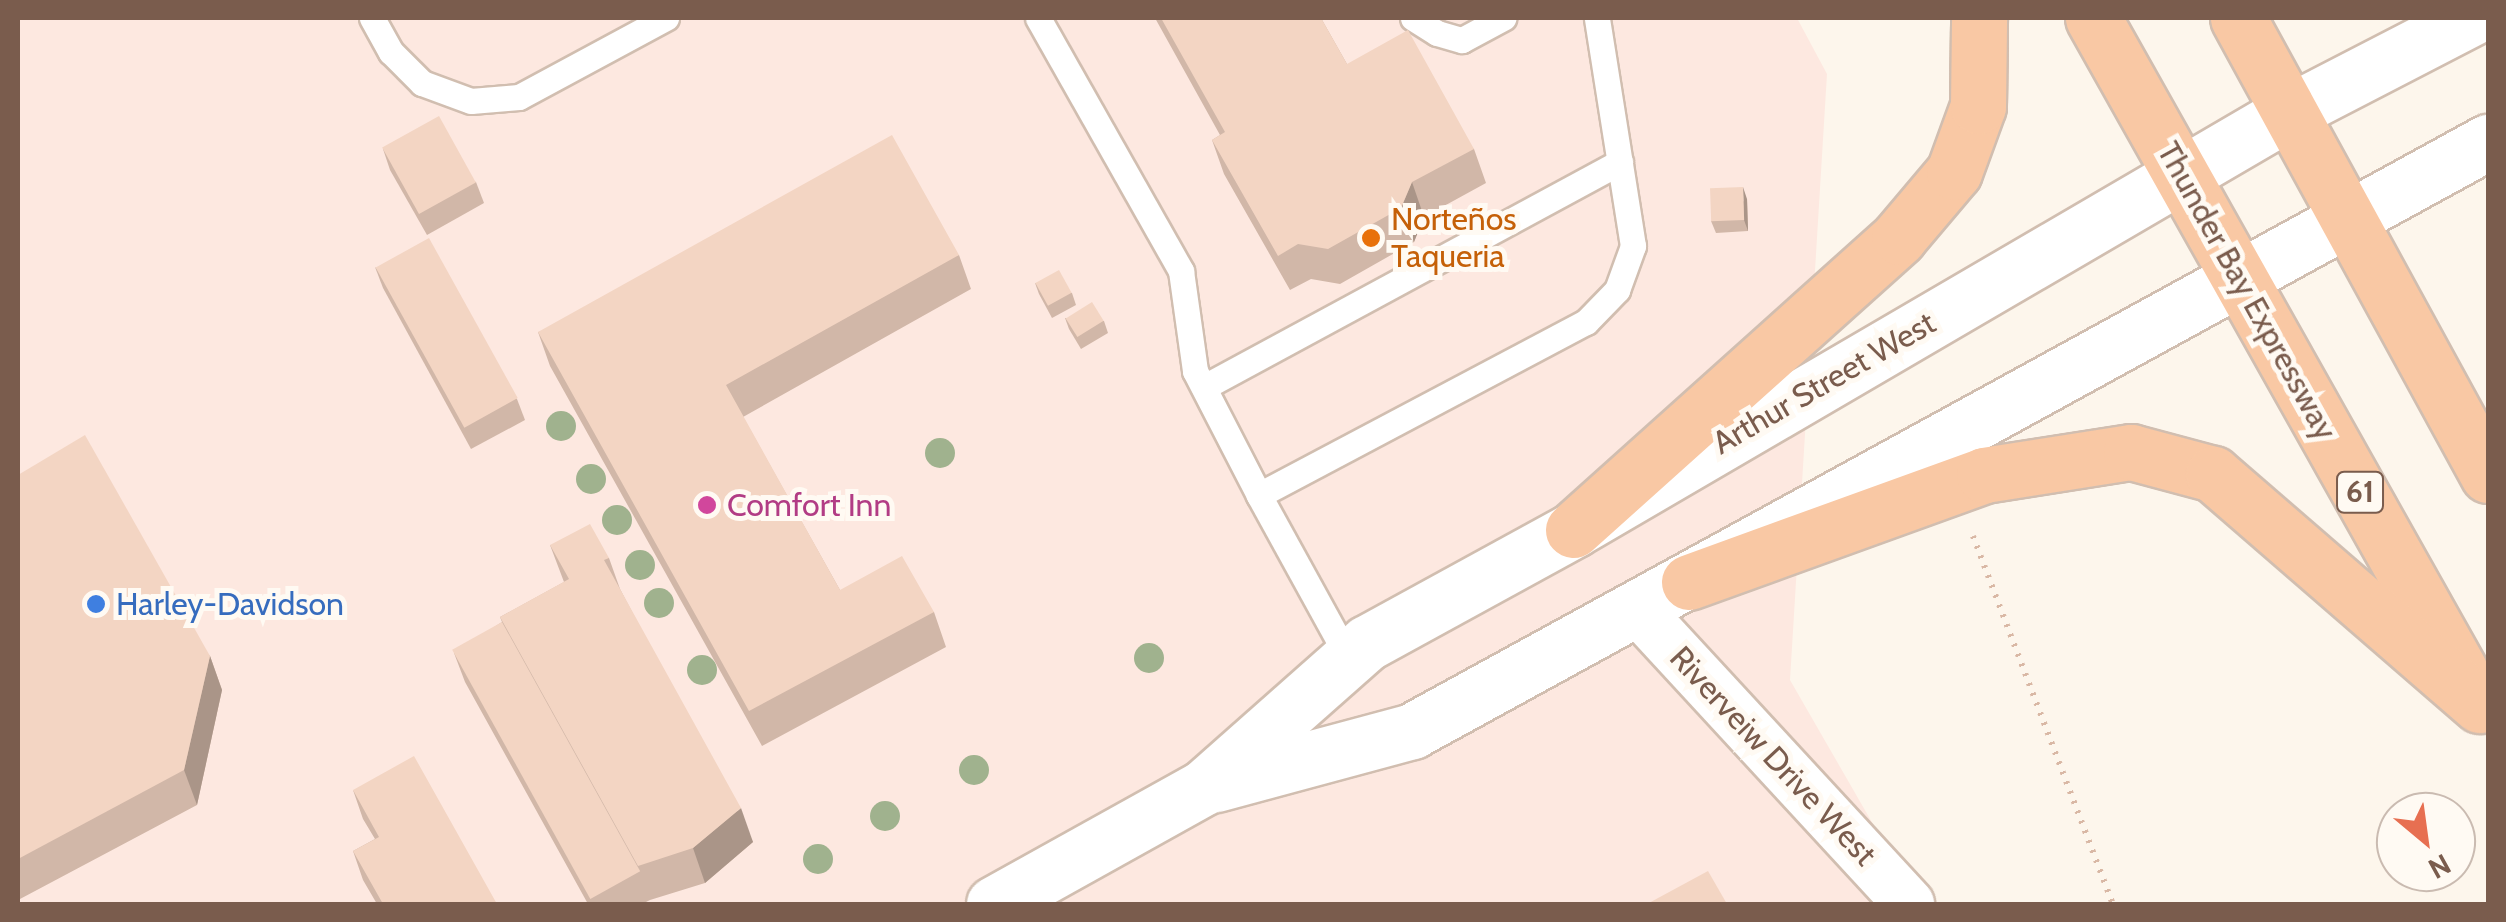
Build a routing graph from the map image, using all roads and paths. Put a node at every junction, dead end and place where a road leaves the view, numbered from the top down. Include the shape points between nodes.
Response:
1 (372, 18) edge
2 (666, 18) edge
3 (1038, 18) edge
4 (1412, 18) edge
5 (1504, 18) edge
6 (1597, 18) edge
7 (1980, 18) edge
8 (2093, 18) edge
9 (2238, 18) edge
10 (2471, 18) edge
11 (2291, 112) junction
12 (2488, 142) edge
13 (1620, 162) junction
14 (2182, 174) junction
15 (2348, 220) junction
16 (2240, 279) junction
17 (1204, 388) junction
18 (2488, 475) edge
19 (1953, 484) junction
20 (1259, 496) junction
21 (1573, 530) junction
22 (1690, 582) junction
23 (1636, 608) junction
24 (1348, 659) junction
25 (2484, 713) edge
26 (1204, 787) junction
27 (994, 904) edge
28 (1909, 904) edge
29 (2113, 904) edge

1 - 2 lane via 391,52 422,83 471,101 520,97
3 - 17 lane via 1181,271 1195,371
4 - 5 lane via 1462,40
6 - 13 lane
7 - 21 highway via 1978,106 1954,172 1899,237
8 - 14 highway, Thunder Bay Expressway / 61
9 - 11 highway
10 - 11 main road, Arthur Street West
11 - 14 main road, Arthur Street West
11 - 15 highway
12 - 15 main road, Arthur Street West
13 - 17 lane
13 - 20 lane via 1633,246 1618,290 1586,322
14 - 16 highway, Thunder Bay Expressway / 61
14 - 21 main road, Arthur Street West
15 - 16 main road, Arthur Street West
15 - 18 highway
16 - 22 main road, Arthur Street West
16 - 25 highway, Thunder Bay Expressway / 61
17 - 20 lane
19 - 22 highway
19 - 25 highway via 2131,452 2212,474
19 - 29 path
20 - 24 lane
21 - 24 main road, Arthur Street West
22 - 23 main road, Arthur Street West
23 - 26 main road, Arthur Street West via 1412,731
23 - 28 street, Riverveiw Drive West
24 - 26 main road, Arthur Street West
26 - 27 main road, Arthur Street West

